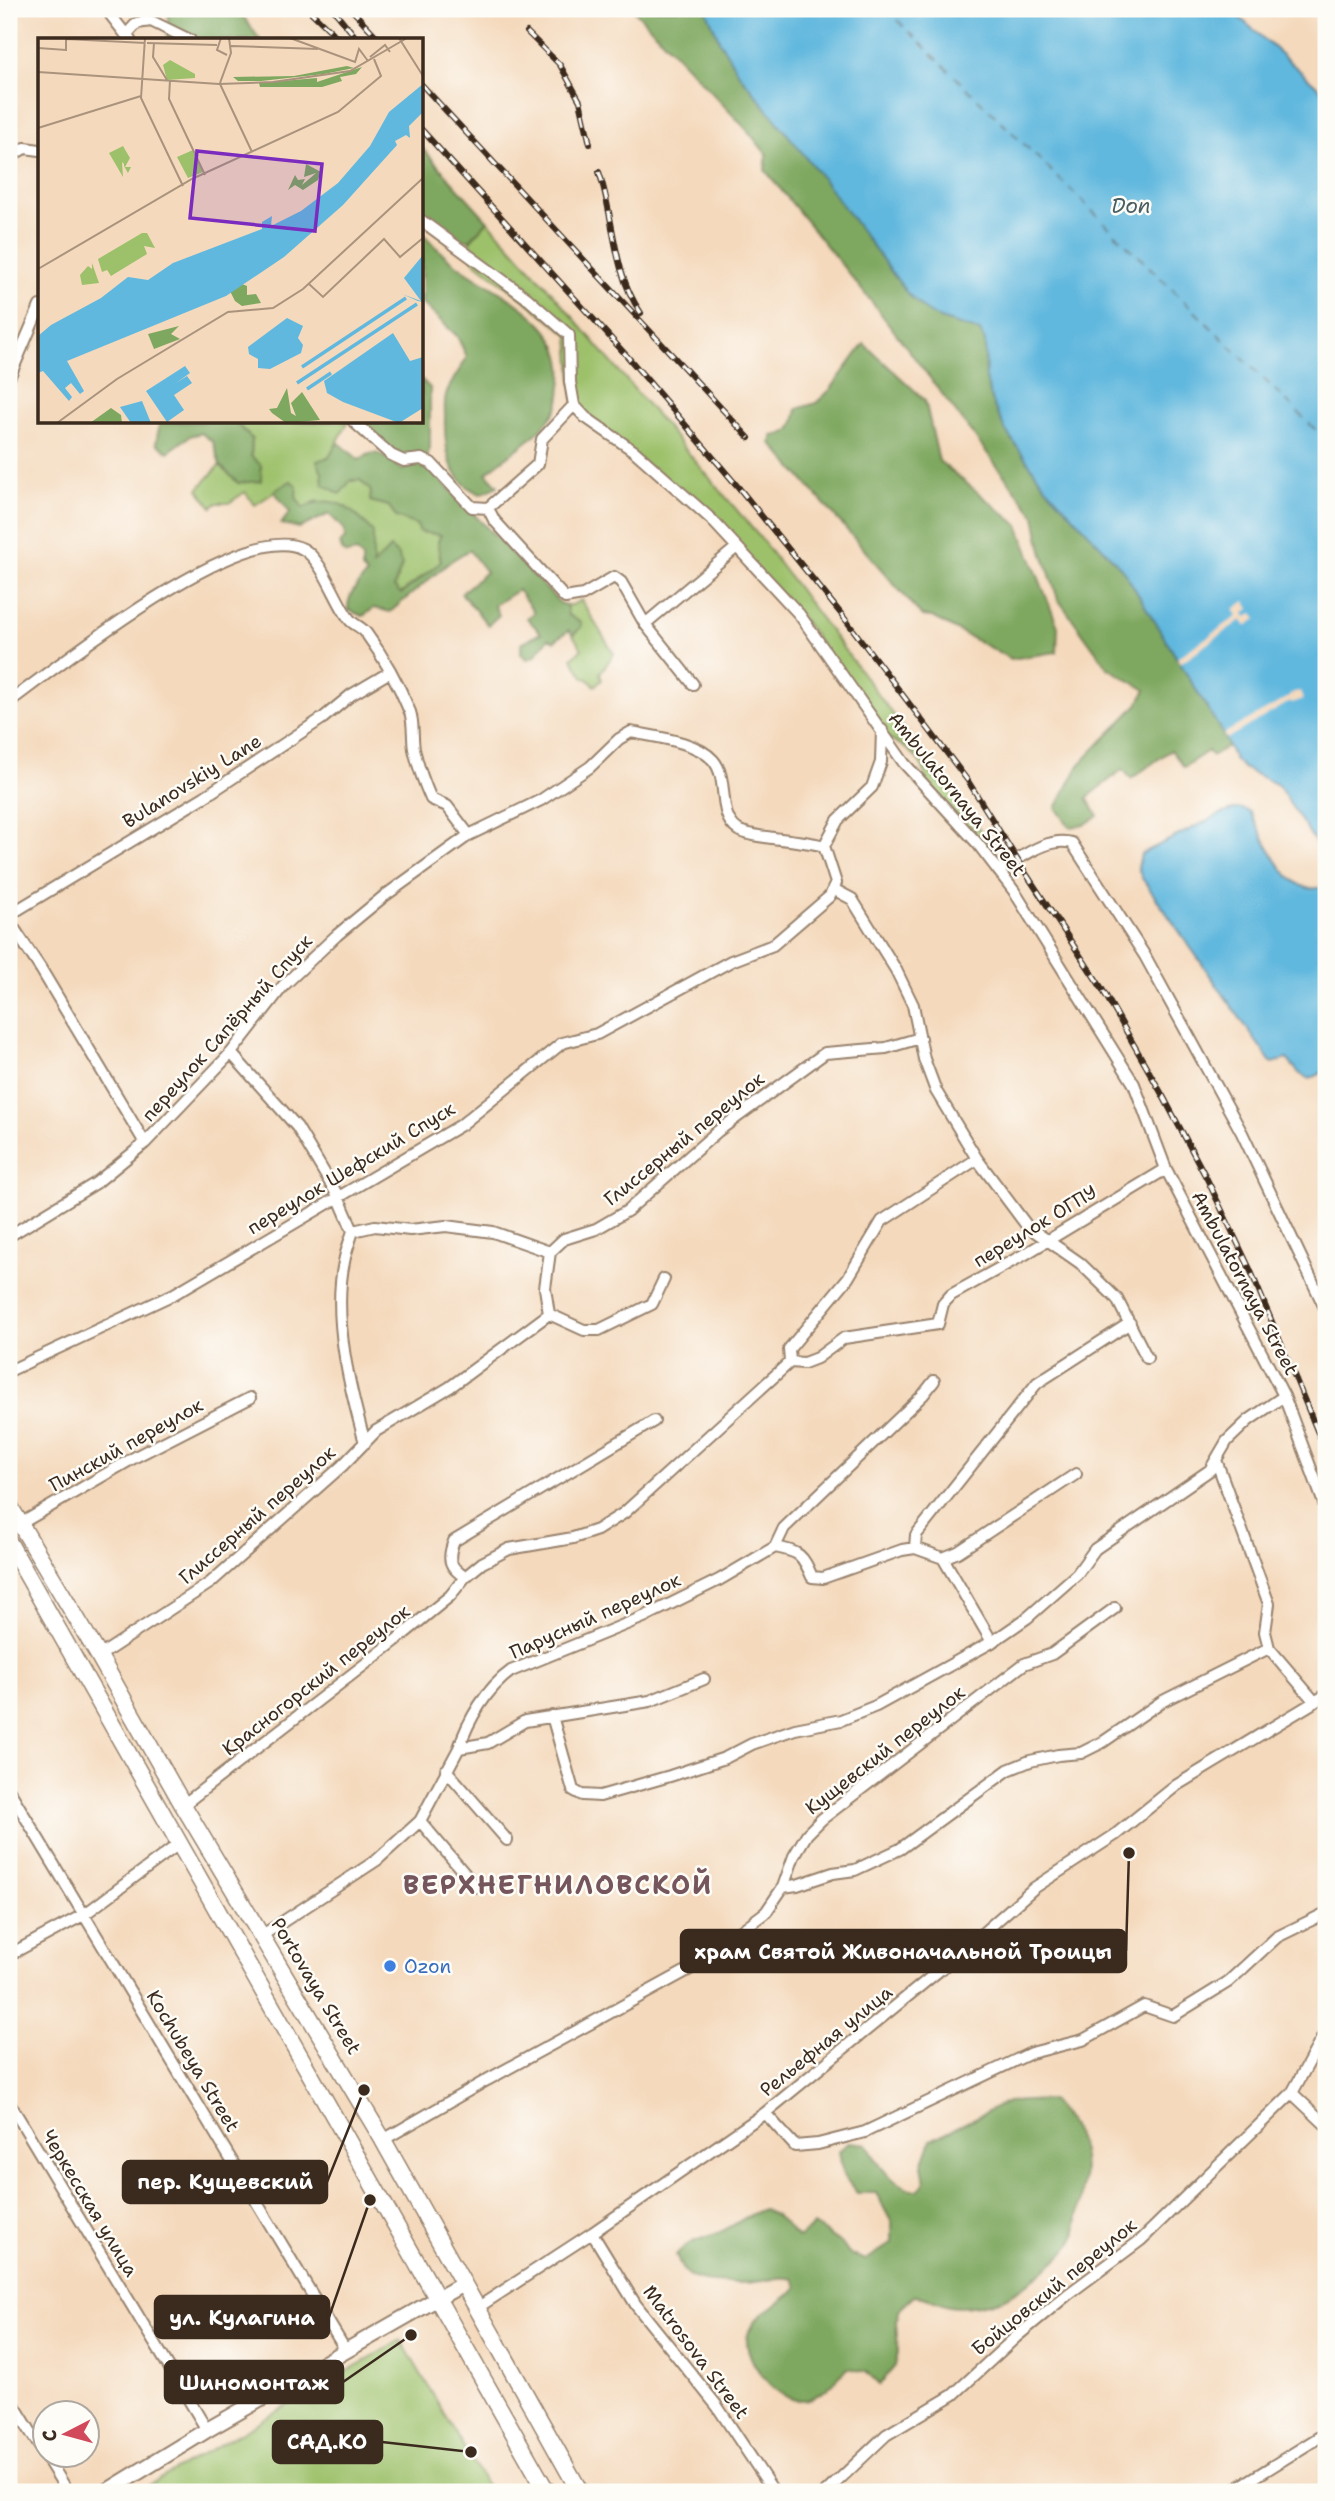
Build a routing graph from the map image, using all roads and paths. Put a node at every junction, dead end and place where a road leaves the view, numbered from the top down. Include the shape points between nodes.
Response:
1 (106, 9) edge
2 (128, 37) edge
3 (186, 38) edge
4 (38, 150) edge
5 (9, 157) edge
6 (424, 222) edge
7 (38, 311) edge
8 (9, 378) edge
9 (573, 405) junction
10 (356, 424) edge
11 (488, 508) junction
12 (737, 547) junction
13 (645, 624) junction
14 (390, 672) junction
15 (693, 684) dead end
16 (9, 702) edge
17 (882, 730) junction
18 (469, 835) junction
19 (824, 846) junction
20 (999, 870) junction
21 (833, 889) junction
22 (9, 915) edge
23 (9, 921) edge
24 (920, 1038) junction
25 (231, 1053) junction
26 (145, 1143) junction
27 (977, 1159) junction
28 (1166, 1169) junction
29 (338, 1196) junction
30 (353, 1231) junction
31 (9, 1236) edge
32 (1047, 1239) junction
33 (550, 1252) junction
34 (664, 1279) dead end
35 (1326, 1310) edge
36 (549, 1314) junction
37 (1130, 1323) junction
38 (938, 1324) joint
39 (1147, 1358) dead end
40 (790, 1362) junction
41 (9, 1371) edge
42 (934, 1381) dead end
43 (1284, 1396) junction
44 (250, 1398) dead end
45 (654, 1421) dead end
46 (365, 1443) junction
47 (1216, 1460) junction
48 (1076, 1474) dead end
49 (9, 1505) edge
50 (1326, 1509) edge
51 (20, 1524) junction
52 (9, 1543) edge
53 (775, 1548) junction
54 (915, 1548) junction
55 (943, 1558) junction
56 (464, 1577) junction
57 (1115, 1608) dead end
58 (992, 1642) junction
59 (1269, 1648) junction
60 (99, 1656) junction
61 (704, 1679) dead end
62 (1326, 1695) edge
63 (1315, 1702) junction
64 (552, 1716) junction
65 (459, 1748) junction
66 (446, 1770) junction
67 (9, 1790) edge
68 (183, 1805) junction
69 (420, 1821) junction
70 (507, 1840) dead end
71 (180, 1843) junction
72 (783, 1886) junction
73 (476, 1887) dead end
74 (85, 1914) junction
75 (1325, 1917) edge
76 (261, 1936) junction
77 (9, 1955) edge
78 (1326, 2031) edge
79 (1292, 2093) junction
80 (9, 2102) edge
81 (765, 2113) junction
82 (1326, 2125) edge
83 (383, 2140) junction
84 (592, 2233) junction
85 (463, 2284) junction
86 (438, 2298) junction
87 (477, 2308) junction
88 (345, 2351) junction
89 (9, 2397) edge
90 (207, 2430) junction
91 (1326, 2433) edge
92 (570, 2473) junction
93 (68, 2492) edge
94 (106, 2492) edge
95 (551, 2492) edge
96 (580, 2492) edge
97 (774, 2492) edge
98 (826, 2492) edge
99 (1230, 2492) edge

1 - 2 street
2 - 3 street via 137,23 151,21
4 - 5 street via 25,148
6 - 9 street via 569,335
7 - 8 street
9 - 11 street via 542,439 538,464
9 - 12 street, Ambulatornaya Street via 634,451
10 - 11 street via 391,455 431,463 472,507
11 - 13 street via 565,598 583,595 614,577
12 - 13 street
12 - 17 street, Ambulatornaya Street via 799,614
13 - 15 street
14 - 16 street via 304,550 285,544 246,551 177,583
14 - 18 street via 411,715 414,749 431,799 447,806
14 - 22 street, Bulanovskiy Lane via 204,797
17 - 19 street via 881,762 872,787 838,820
17 - 20 street, Ambulatornaya Street via 904,763
18 - 19 street, переулок Сапёрный Спуск via 541,800 631,732 685,743 713,760 724,786 725,811 736,828 750,835
18 - 25 street, переулок Сапёрный Спуск via 337,935 284,986
19 - 21 street via 836,883
20 - 28 street, Ambulatornaya Street via 1134,1084
20 - 35 street via 1048,844 1072,843 1145,956 1242,1133
21 - 24 street via 852,899 890,960 913,1005
21 - 29 street, переулок Шефский Спуск via 773,945 731,961 597,1034 562,1043 461,1125
23 - 26 street
24 - 27 street via 936,1091
24 - 33 street, Глиссерный переулок via 886,1048 825,1052 718,1131 627,1212 564,1239
25 - 26 street, переулок Сапёрный Спуск
25 - 29 street via 297,1127
26 - 31 street, переулок Сапёрный Спуск via 96,1183
27 - 32 street via 1027,1226
27 - 40 street, Красногорский переулок via 882,1221 848,1278 789,1349
28 - 32 street, переулок ОГПУ
28 - 43 street, Ambulatornaya Street
29 - 30 street
29 - 41 street, переулок Шефский Спуск via 174,1294
30 - 33 street via 375,1226 411,1230 446,1226 493,1232
30 - 46 street via 343,1263 340,1317
32 - 37 street via 1117,1299
32 - 38 street, переулок ОГПУ via 951,1295 943,1304
33 - 36 street via 545,1288
34 - 36 street via 652,1304 599,1331 584,1330
36 - 46 street, Глиссерный переулок via 450,1387 376,1431
37 - 39 street
37 - 54 street via 1037,1384 916,1535
38 - 40 street, Красногорский переулок via 844,1338 817,1358
40 - 56 street, Красногорский переулок via 624,1513 585,1534 509,1549
42 - 53 street, Парусный переулок via 783,1528
43 - 47 street, Кущевский переулок via 1249,1420 1227,1441
43 - 50 street, Ambulatornaya Street
44 - 51 street, Пинский переулок
45 - 56 street via 454,1541 448,1556 453,1569
46 - 60 street, Глиссерный переулок via 210,1583
47 - 58 street, Кущевский переулок via 1210,1470 1095,1549 1077,1574
47 - 59 street via 1269,1604 1265,1632
48 - 55 street
49 - 51 main road, Portovaya Street
51 - 60 main road, Portovaya Street
52 - 71 main road
53 - 54 street via 796,1551 812,1577 823,1578
53 - 65 street, Парусный переулок via 646,1616 511,1671 498,1680 465,1730
54 - 55 street
55 - 58 street
56 - 68 street, Красногорский переулок via 450,1596 395,1641
57 - 72 street, Кущевский переулок via 1052,1654 1024,1664 822,1819 794,1856
58 - 64 street, Кущевский переулок via 876,1706 600,1796 573,1790
59 - 63 street
59 - 72 street via 1161,1702 1081,1753 1030,1761 1008,1770 900,1849 855,1870
60 - 68 main road, Portovaya Street
61 - 64 street via 650,1701
62 - 63 street, Рельефная улица
63 - 81 street, Рельефная улица via 1177,1784 1115,1835 1034,1888
64 - 65 street via 525,1721 488,1743
65 - 66 street, Парусный переулок
66 - 69 street, Парусный переулок
66 - 70 street
67 - 74 street, Kochubeya Street
68 - 76 main road, Portovaya Street
69 - 73 street
69 - 76 street, Парусный переулок via 377,1860
71 - 74 street
71 - 86 main road
72 - 83 street, Кущевский переулок via 766,1912 682,1975
74 - 77 street
74 - 88 street, Kochubeya Street
75 - 81 street via 1277,1937 1227,1982 1173,2016 1144,2006 1083,2040 1031,2053 865,2132 795,2146
76 - 83 main road, Portovaya Street
78 - 79 street, Бойцовский переулок
79 - 82 street
79 - 98 street, Бойцовский переулок via 1142,2240 1026,2329 953,2395 886,2435
80 - 90 street, Черкесская улица
81 - 84 street, Рельефная улица
83 - 85 main road, Portovaya Street
84 - 87 street, Рельефная улица
84 - 97 street, Matrosova Street via 636,2305 717,2406
85 - 86 street
85 - 87 main road, Portovaya Street
86 - 88 street
86 - 95 main road
87 - 92 main road, Portovaya Street
88 - 90 street
89 - 93 street
90 - 94 street
91 - 99 street
92 - 95 main road via 566,2491
92 - 96 main road, Portovaya Street

